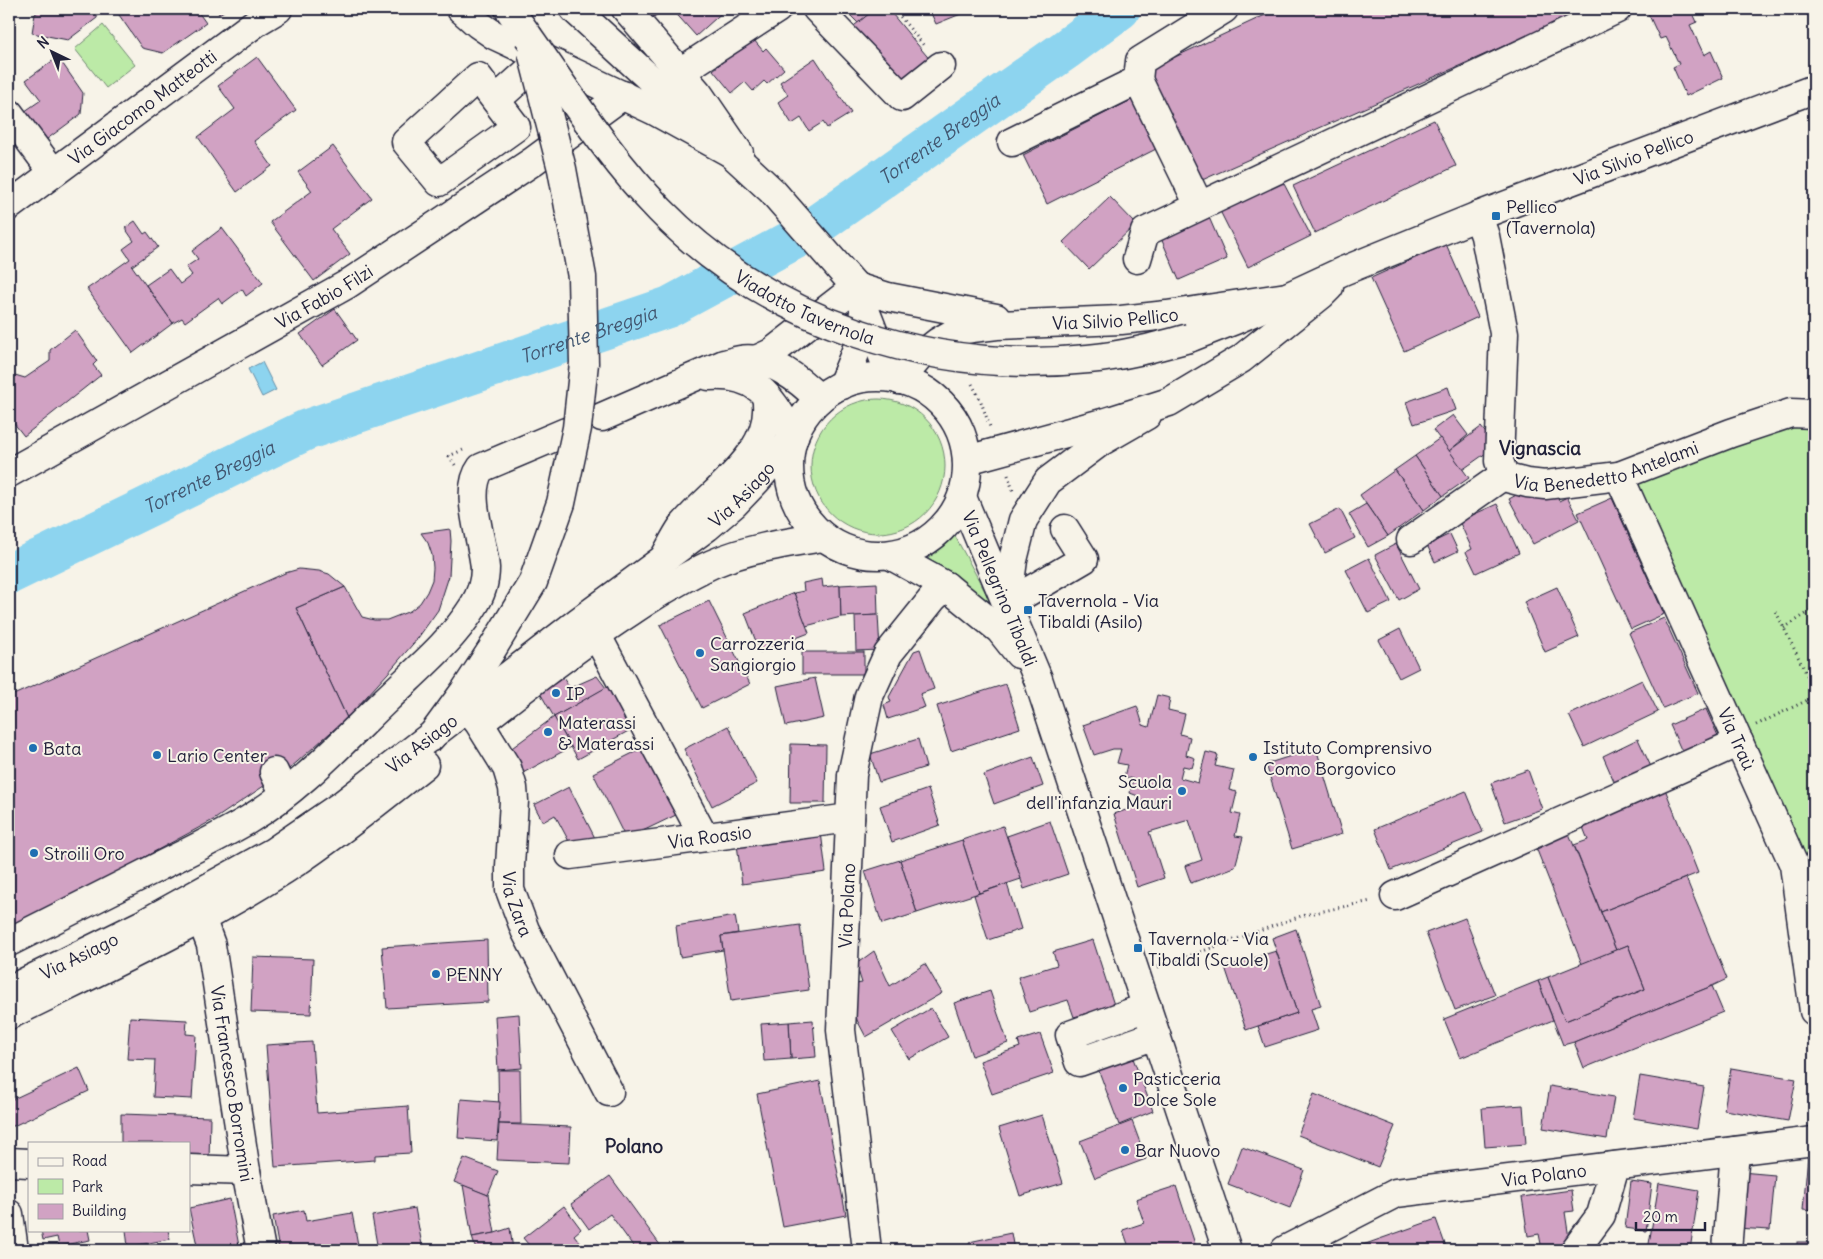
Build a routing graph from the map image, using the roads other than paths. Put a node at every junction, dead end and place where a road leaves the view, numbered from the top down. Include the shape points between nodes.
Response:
1 (278, 9) edge
2 (461, 9) edge
3 (509, 9) edge
4 (574, 9) edge
5 (626, 9) edge
6 (777, 9) edge
7 (817, 9) edge
8 (1224, 9) edge
9 (1617, 9) edge
10 (535, 47) junction
11 (941, 66) road end
12 (680, 72) junction
13 (1138, 80) junction
14 (1814, 89) edge
15 (623, 95) junction
16 (496, 100) junction
17 (9, 113) edge
18 (1012, 142) dead end
19 (731, 153) junction
20 (751, 170) junction
21 (53, 172) junction
22 (439, 182) junction
23 (1199, 205) junction
24 (9, 206) edge
25 (462, 208) junction
26 (1478, 216) junction
27 (1137, 259) dead end
28 (1343, 272) junction
29 (855, 288) junction
30 (1287, 297) junction
31 (1026, 324) junction
32 (756, 360) junction
33 (697, 376) junction
34 (900, 380) junction
35 (842, 385) junction
36 (766, 396) junction
37 (819, 399) junction
38 (1169, 402) junction
39 (1814, 414) edge
40 (602, 417) dead end
41 (566, 432) dead end
42 (794, 436) junction
43 (967, 460) junction
44 (9, 473) edge
45 (1504, 475) junction
46 (1619, 476) junction
47 (962, 496) junction
48 (1065, 530) dead end
49 (822, 537) junction
50 (1411, 540) dead end
51 (890, 555) junction
52 (663, 560) junction
53 (946, 586) junction
54 (1007, 604) junction
55 (596, 634) junction
56 (1038, 679) junction
57 (473, 715) junction
58 (430, 737) junction
59 (1737, 738) junction
60 (850, 818) junction
61 (704, 837) junction
62 (570, 855) dead end
63 (1804, 862) edge
64 (211, 886) junction
65 (1394, 896) road end
66 (202, 918) junction
67 (9, 942) edge
68 (9, 990) edge
69 (1147, 1007) junction
70 (1814, 1011) edge
71 (9, 1015) edge
72 (1156, 1035) junction
73 (609, 1092) dead end
74 (1814, 1141) edge
75 (1735, 1151) junction
76 (9, 1162) edge
77 (28, 1163) edge
78 (1614, 1166) junction
79 (190, 1169) edge
80 (246, 1171) junction
81 (9, 1214) edge
82 (14, 1250) edge
83 (261, 1250) edge
84 (867, 1250) edge
85 (1227, 1250) edge
86 (1285, 1250) edge
87 (1575, 1250) edge
88 (1727, 1250) edge

1 - 21 main road, Via Giacomo Matteotti
2 - 10 main road via 494,35
3 - 10 main road, Viadotto Tavernola
4 - 19 main road
5 - 12 main road
6 - 12 main road
7 - 11 main road via 902,98
8 - 13 main road via 1140,61
9 - 23 main road
10 - 15 main road
10 - 16 main road
10 - 30 main road, Viadotto Tavernola, bridge via 634,182 711,256 795,308 886,343 978,359 1017,362 1090,359 1189,338
10 - 58 main road, bridge via 582,276 584,363 578,428 561,503 533,582 464,692
12 - 20 main road
13 - 18 main road
13 - 23 main road
14 - 26 main road, Via Silvio Pellico
15 - 19 main road
15 - 25 main road, Via Fabio Filzi via 532,162
16 - 22 main road via 516,127
16 - 22 main road via 478,77 406,142
17 - 21 main road
19 - 20 main road
20 - 29 main road
21 - 24 main road, Via Giacomo Matteotti
22 - 25 main road
23 - 27 main road via 1145,232
25 - 44 main road, Via Fabio Filzi via 346,285
26 - 28 main road, Via Silvio Pellico
26 - 45 main road, Via Benedetto Antelami via 1486,236 1504,333 1499,461
28 - 30 main road, Via Silvio Pellico
28 - 38 main road, Via Silvio Pellico via 1322,296 1241,359
29 - 31 main road via 888,298
29 - 32 main road via 771,353
29 - 34 main road via 884,359
29 - 35 main road via 862,331
30 - 31 main road, Via Silvio Pellico via 1167,316
31 - 34 main road, Via Silvio Pellico via 997,325 946,336
32 - 33 main road via 724,364
32 - 37 main road via 788,374
33 - 36 main road via 727,375 744,379 758,386
33 - 40 main road
34 - 35 main road via 874,377
34 - 43 main road via 919,387 940,402 956,422
35 - 37 main road
36 - 42 main road
36 - 52 main road via 768,406 764,429 756,446 682,528
37 - 42 main road
38 - 43 main road, Via Silvio Pellico
38 - 54 main road via 1100,442 1048,481 1023,520
39 - 46 main road, Via Benedetto Antelami via 1791,414 1730,433
41 - 67 main road via 481,468 476,476 474,504 484,567 482,591 444,645 363,709 279,782 249,819 233,816 77,896
42 - 49 main road via 788,460 790,485 799,509
42 - 52 main road, Via Asiago via 734,504
43 - 47 main road
45 - 46 main road, Via Benedetto Antelami via 1516,481 1545,485
45 - 50 main road
46 - 59 main road, Via Traù
47 - 51 main road via 952,517 934,536 912,549
47 - 54 main road, Via Pellegrino Tibaldi
48 - 54 main road via 1084,559
49 - 51 main road via 842,549 867,556
49 - 55 main road, Via Asiago via 763,548 711,565 672,585
51 - 53 main road, Via Pellegrino Tibaldi
52 - 57 main road, Via Asiago via 578,622
53 - 56 main road, Via Pellegrino Tibaldi via 1000,630
53 - 60 main road, Via Polano via 888,654 869,696 852,775
54 - 56 main road, Via Pellegrino Tibaldi
55 - 57 main road, Via Asiago
55 - 61 main road
56 - 69 main road, Via Pellegrino Tibaldi
57 - 58 main road, Via Asiago
57 - 66 main road, Via Asiago via 360,816 292,864
57 - 73 main road, Via Zara via 507,768 513,788 510,890 525,930
58 - 64 main road, Via Asiago via 343,804
59 - 63 main road, Via Traù
59 - 65 main road
60 - 61 main road, Via Roasio
60 - 84 main road, Via Polano via 841,1030
61 - 62 main road, Via Roasio
63 - 70 main road, Via Traù
64 - 66 main road via 202,896
64 - 68 main road, Via Asiago via 141,925
66 - 71 main road, Via Asiago
66 - 80 main road, Via Francesco Borromini via 211,945
69 - 72 main road, Via Pellegrino Tibaldi
69 - 72 main road via 1070,1035 1079,1062
72 - 85 main road, Via Pellegrino Tibaldi
74 - 75 main road, Via Polano
75 - 78 main road, Via Polano
75 - 88 main road
76 - 77 main road
78 - 86 main road, Via Polano via 1396,1193
78 - 87 main road via 1601,1215
79 - 80 main road
80 - 83 main road, Via Francesco Borromini
81 - 82 main road

